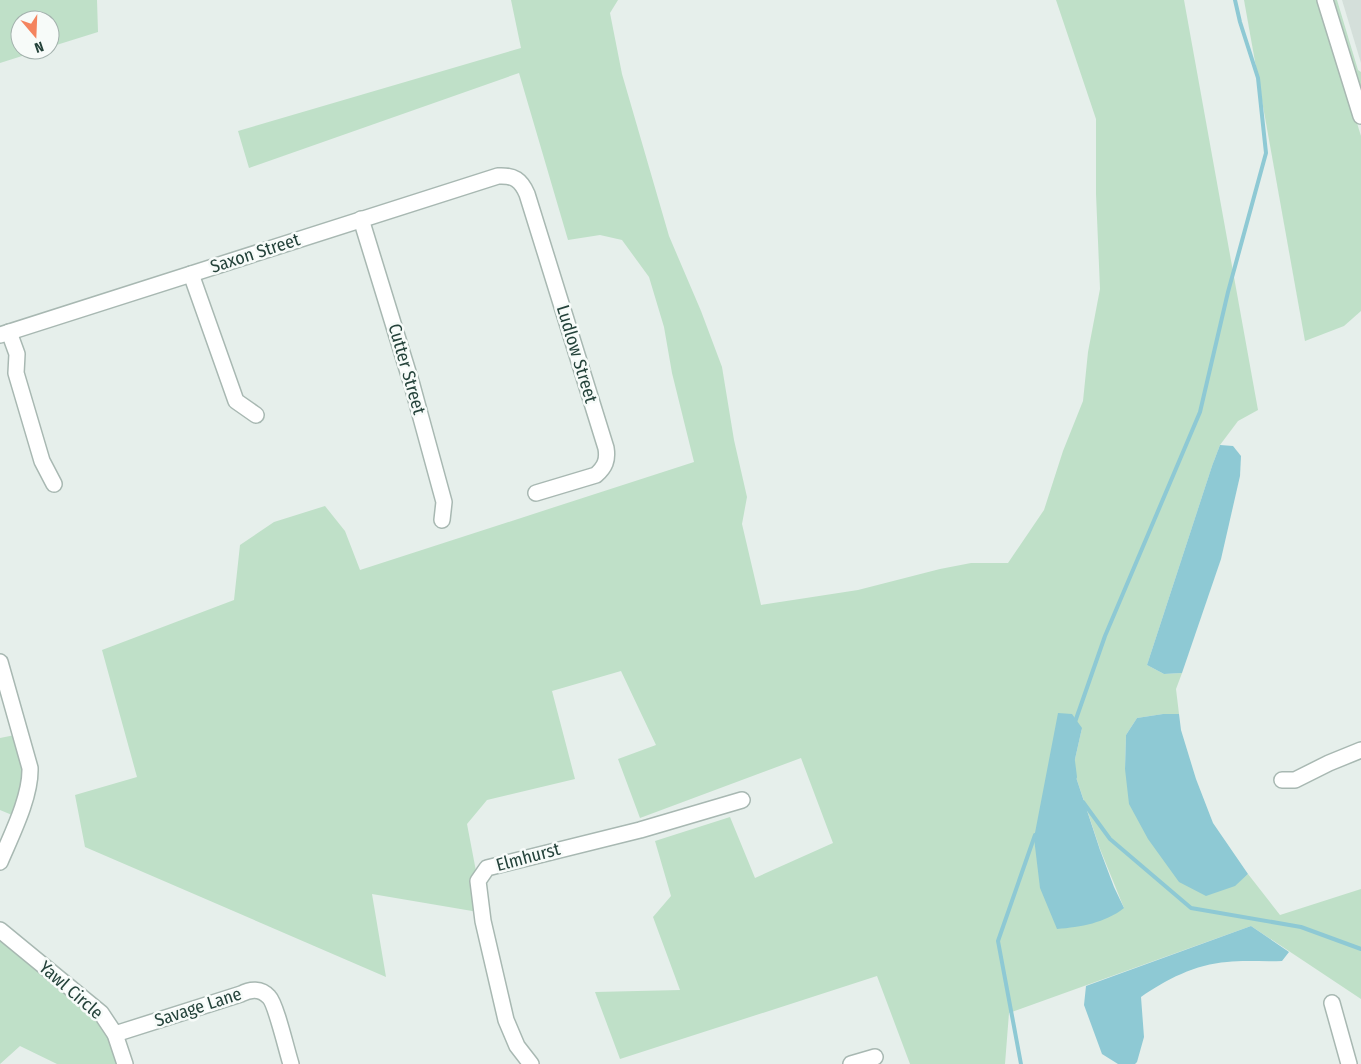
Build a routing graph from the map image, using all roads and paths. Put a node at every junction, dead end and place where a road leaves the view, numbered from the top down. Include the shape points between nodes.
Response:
1 (1325, 0) edge
2 (1361, 116) edge
3 (511, 176) joint
4 (361, 219) junction
5 (191, 274) junction
6 (5, 334) edge
7 (256, 415) dead end
8 (54, 484) dead end
9 (536, 493) dead end
10 (442, 520) dead end
11 (0, 662) edge
12 (1361, 750) edge
13 (1282, 780) dead end
14 (742, 800) dead end
15 (7, 829) edge
16 (0, 862) edge
17 (0, 930) edge
18 (1332, 1003) dead end
19 (115, 1034) junction
20 (875, 1056) dead end
21 (125, 1064) edge
22 (291, 1064) edge
23 (531, 1064) edge
24 (851, 1064) edge
25 (1349, 1064) edge

1 - 2 street
3 - 4 street, Saxon Street via 498,176
3 - 9 street, Ludlow Street via 518,179 528,194 607,456 602,470 596,475
4 - 5 street, Saxon Street
4 - 10 street, Cutter Street via 444,502
5 - 6 street, Saxon Street
5 - 7 street via 236,401
6 - 8 street via 18,354 16,373 42,461
11 - 15 street via 30,768 29,789
12 - 13 street via 1295,780
14 - 23 street, Elmhurst via 640,830 486,868 478,881 504,1011 517,1046
15 - 16 street
17 - 19 street, Yawl Circle via 90,1003
18 - 25 street
19 - 21 street, Yawl Circle
19 - 22 street, Savage Lane via 255,990 264,992 272,1001
20 - 24 street

